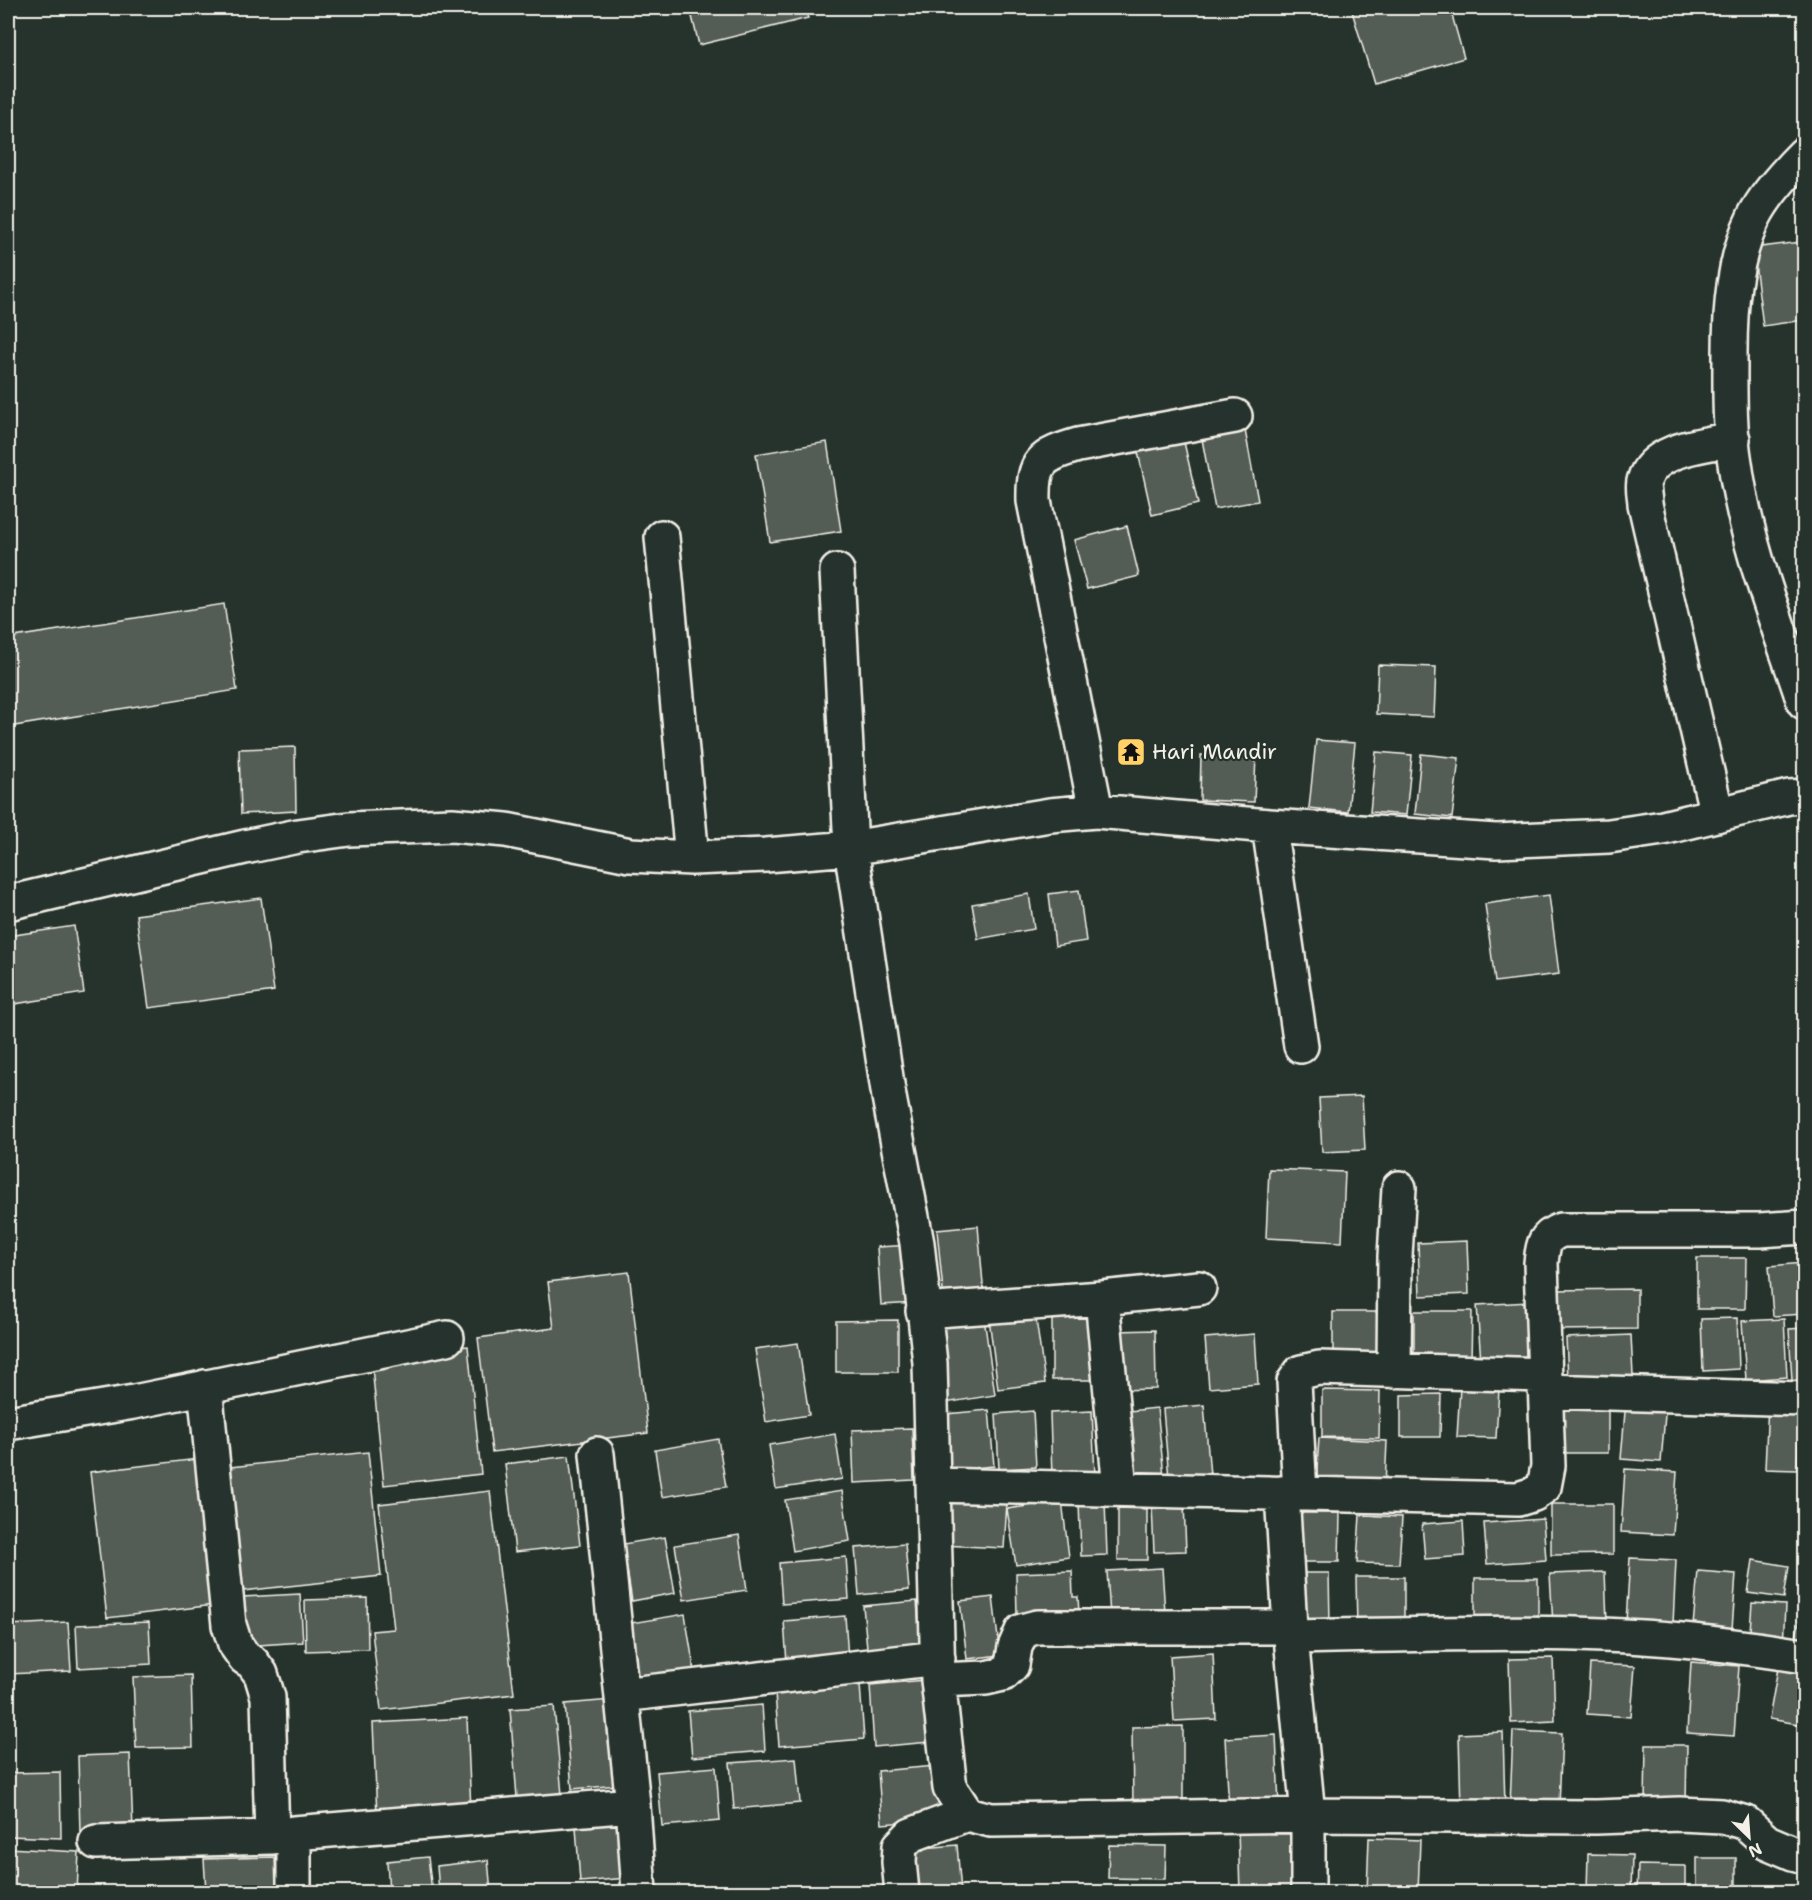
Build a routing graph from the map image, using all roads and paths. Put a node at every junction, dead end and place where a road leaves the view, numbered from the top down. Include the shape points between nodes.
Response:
1 (1804, 154) edge
2 (1235, 416) dead end
3 (1733, 439) junction
4 (662, 537) dead end
5 (837, 571) dead end
6 (1804, 702) edge
7 (1804, 796) edge
8 (1096, 811) junction
9 (1717, 815) junction
10 (1269, 826) junction
11 (851, 848) junction
12 (692, 858) junction
13 (8, 903) edge
14 (1301, 1046) dead end
15 (1399, 1188) dead end
16 (1804, 1227) edge
17 (1199, 1288) dead end
18 (1102, 1298) junction
19 (923, 1311) junction
20 (447, 1338) dead end
21 (1394, 1371) junction
22 (1545, 1383) junction
23 (205, 1387) junction
24 (1804, 1399) edge
25 (8, 1424) edge
26 (597, 1454) dead end
27 (934, 1485) junction
28 (1120, 1490) junction
29 (1291, 1493) junction
30 (1290, 1632) junction
31 (1804, 1656) edge
32 (938, 1669) junction
33 (622, 1695) junction
34 (633, 1805) junction
35 (967, 1814) junction
36 (1308, 1815) junction
37 (283, 1835) junction
38 (96, 1842) dead end
39 (1804, 1856) edge
40 (294, 1893) edge
41 (639, 1893) edge
42 (902, 1893) edge
43 (1308, 1893) edge

1 - 3 street via 1785,172 1754,217 1735,269 1730,327
2 - 8 street via 1078,445 1055,452 1038,465 1034,501
3 - 6 street via 1748,530
3 - 9 street via 1670,453 1653,464 1643,482
4 - 12 street
5 - 11 street
7 - 9 street
8 - 10 street
8 - 11 street
9 - 10 street via 1609,836 1496,841
10 - 14 street
11 - 12 street
11 - 19 street via 889,1097 917,1243
12 - 13 street via 630,855 506,830 452,825 349,829 245,847
15 - 21 street
16 - 22 street via 1561,1230 1549,1235 1542,1246 1541,1263
17 - 18 street
18 - 19 street
18 - 28 street
19 - 27 street via 930,1363
20 - 23 street
21 - 22 street
21 - 29 street via 1320,1368 1301,1372 1294,1382
22 - 24 street
22 - 29 street via 1548,1466 1544,1487 1534,1494 1518,1499
23 - 25 street
23 - 37 street via 229,1625 245,1658 261,1674 268,1697
26 - 33 street
27 - 28 street
27 - 32 street
28 - 29 street
29 - 30 street
30 - 31 street via 1600,1635 1682,1640
30 - 32 street via 1036,1627 1022,1631 1012,1665 1004,1674 986,1678
30 - 36 street
32 - 33 street
32 - 35 street via 950,1788
33 - 34 street
34 - 37 street
34 - 41 street
35 - 36 street via 991,1820
35 - 42 street via 911,1834 900,1846
36 - 39 street via 1722,1816 1746,1823 1767,1842
36 - 43 street
37 - 38 street
37 - 40 street

